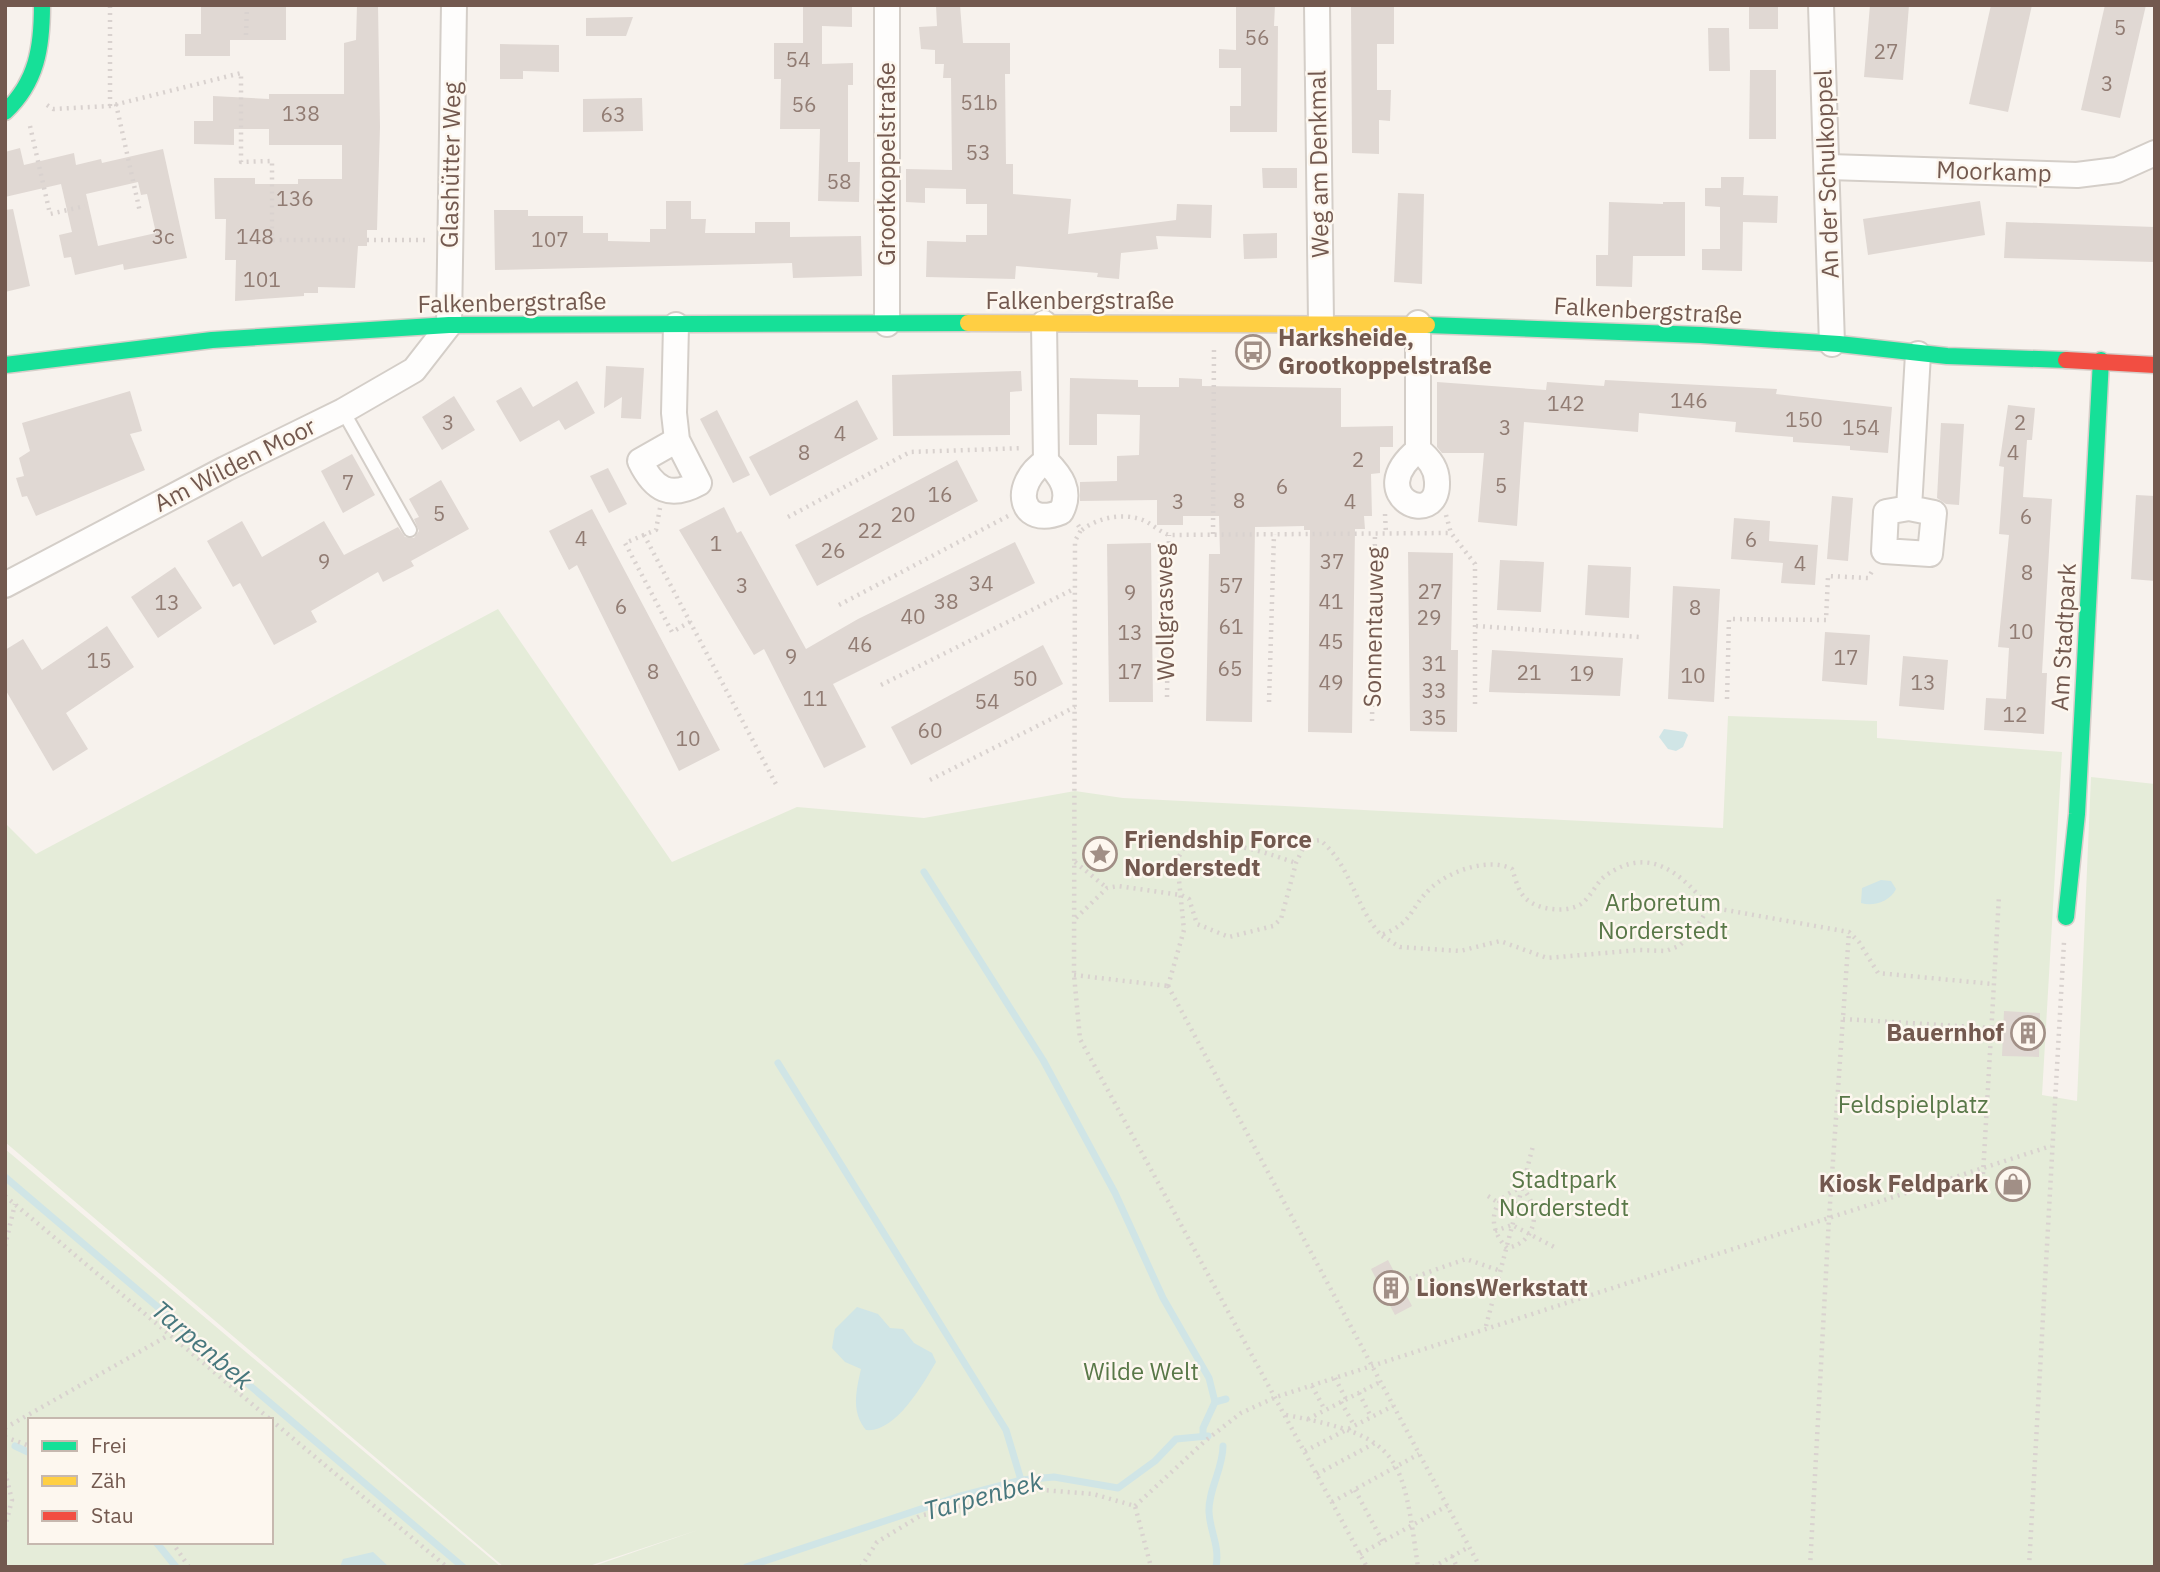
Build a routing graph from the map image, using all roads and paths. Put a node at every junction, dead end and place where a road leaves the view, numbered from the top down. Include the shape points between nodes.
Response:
1 (42, 5) edge
2 (110, 5) edge
3 (247, 5) edge
4 (454, 5) edge
5 (887, 5) edge
6 (1317, 5) edge
7 (1822, 5) edge
8 (246, 35) dead end
9 (23, 93) junction
10 (113, 105) junction
11 (5, 112) edge
12 (2155, 153) edge
13 (1829, 167) junction
14 (85, 206) dead end
15 (140, 212) dead end
16 (350, 240) dead end
17 (368, 240) dead end
18 (450, 240) junction
19 (1321, 322) junction
20 (1045, 323) junction
21 (1214, 323) junction
22 (1418, 323) junction
23 (887, 324) junction
24 (676, 325) junction
25 (449, 326) junction
26 (1832, 344) junction
27 (1919, 354) junction
28 (2101, 360) junction
29 (5, 365) edge
30 (2155, 365) edge
31 (343, 411) junction
32 (677, 440) junction
33 (1418, 450) dead end
34 (1046, 454) junction
35 (664, 490) junction
36 (1066, 503) junction
37 (1026, 504) junction
38 (1909, 508) junction
39 (788, 517) dead end
40 (410, 530) dead end
41 (1082, 530) junction
42 (1375, 533) junction
43 (1213, 534) junction
44 (1274, 534) junction
45 (644, 535) junction
46 (1168, 535) junction
47 (1884, 551) junction
48 (5, 585) edge
49 (1075, 588) junction
50 (839, 606) dead end
51 (691, 622) junction
52 (1476, 626) junction
53 (1640, 638) dead end
54 (881, 685) dead end
55 (1167, 697) dead end
56 (1727, 699) dead end
57 (1269, 702) dead end
58 (1075, 706) junction
59 (1475, 708) dead end
60 (1372, 721) dead end
61 (930, 780) dead end
62 (778, 788) dead end
63 (1075, 862) junction
64 (1296, 863) junction
65 (1107, 888) junction
66 (1181, 895) junction
67 (1999, 896) dead end
68 (1709, 907) junction
69 (2066, 917) joint
70 (1075, 919) junction
71 (1849, 932) junction
72 (1381, 935) junction
73 (1074, 975) junction
74 (1993, 984) junction
75 (1168, 986) junction
76 (1843, 1019) junction
77 (1991, 1028) junction
78 (1533, 1146) dead end
79 (2051, 1146) junction
80 (1983, 1167) junction
81 (1983, 1174) dead end
82 (1522, 1188) junction
83 (5, 1196) edge
84 (1488, 1196) dead end
85 (1498, 1202) junction
86 (15, 1205) junction
87 (1534, 1209) junction
88 (1516, 1214) junction
89 (1829, 1218) junction
90 (1512, 1225) junction
91 (1495, 1231) junction
92 (1528, 1234) junction
93 (5, 1246) edge
94 (1507, 1248) junction
95 (1558, 1249) dead end
96 (1501, 1271) junction
97 (1403, 1281) dead end
98 (1486, 1327) junction
99 (169, 1335) junction
100 (1372, 1367) junction
101 (1335, 1378) junction
102 (1380, 1381) junction
103 (1312, 1386) junction
104 (1359, 1392) junction
105 (1276, 1397) junction
106 (1344, 1400) junction
107 (1393, 1406) junction
108 (1325, 1410) junction
109 (1286, 1415) junction
110 (1371, 1417) junction
111 (269, 1418) edge
112 (1307, 1419) junction
113 (273, 1422) edge
114 (1354, 1426) junction
115 (5, 1428) edge
116 (1347, 1429) junction
117 (5, 1437) edge
118 (1376, 1443) junction
119 (28, 1445) edge
120 (1305, 1451) junction
121 (1419, 1454) junction
122 (1396, 1467) junction
123 (5, 1472) edge
124 (1317, 1474) junction
125 (1355, 1490) junction
126 (1332, 1502) junction
127 (1135, 1506) junction
128 (1447, 1506) junction
129 (1412, 1526) junction
130 (5, 1527) edge
131 (1383, 1542) junction
132 (173, 1544) edge
133 (1469, 1547) junction
134 (1360, 1554) junction
135 (1452, 1556) junction
136 (189, 1567) edge
137 (447, 1567) edge
138 (861, 1567) edge
139 (1151, 1567) edge
140 (1367, 1567) edge
141 (1418, 1567) edge
142 (1433, 1567) edge
143 (1457, 1567) edge
144 (1480, 1567) edge
145 (1810, 1567) edge
146 (2029, 1567) edge

1 - 9 street via 40,55
2 - 10 path
3 - 8 path
4 - 18 street, Glashütter Weg
5 - 23 street, Grootkoppelstraße
6 - 19 street, Weg am Denkmal
7 - 13 street, An der Schulkoppel
9 - 10 path via 53,109
9 - 11 street
9 - 14 path via 50,214
10 - 15 path
10 - 16 path via 241,73 241,162 272,162 272,240
12 - 13 street, Moorkamp via 2117,170 2077,175
13 - 26 street, An der Schulkoppel
17 - 18 path
18 - 25 street, Glashütter Weg
19 - 21 street, Falkenbergstraße
19 - 22 street, Falkenbergstraße
20 - 21 street, Falkenbergstraße
20 - 23 street, Falkenbergstraße
20 - 34 street
21 - 43 path
22 - 26 street, Falkenbergstraße
22 - 33 street
23 - 24 street, Falkenbergstraße
24 - 25 street, Falkenbergstraße
24 - 32 street
25 - 29 street, Falkenbergstraße via 212,340
25 - 31 street, Am Wilden Moor via 414,370
26 - 27 street, Falkenbergstraße
27 - 28 street, Falkenbergstraße
27 - 38 street
28 - 30 street, Falkenbergstraße
28 - 69 street, Am Stadtpark via 2078,800
31 - 40 lane
31 - 48 street, Am Wilden Moor
32 - 35 street via 640,461 648,478
32 - 35 street via 699,483 685,491
34 - 36 street via 1062,480
34 - 37 street via 1023,487
34 - 39 path via 910,452
35 - 45 path via 656,530
36 - 37 street via 1052,516 1040,516
36 - 41 path
37 - 50 path
38 - 47 street via 1886,512
38 - 47 street via 1934,513 1930,554
41 - 46 path, Wollgrasweg via 1107,517 1140,519
41 - 49 path via 1075,541
42 - 44 path, Sonnentauweg
42 - 52 path, Sonnentauweg via 1451,533 1475,564
42 - 60 path, Sonnentauweg
43 - 44 path, Sonnentauweg
43 - 46 path, Sonnentauweg
44 - 57 path
45 - 51 path
45 - 51 path via 625,544 660,610 672,632
46 - 55 path, Wollgrasweg
47 - 56 path via 1868,578 1828,576 1826,620 1729,619
49 - 54 path
49 - 58 path
51 - 62 path
52 - 53 path
52 - 59 path, Sonnentauweg
58 - 61 path
58 - 63 path
63 - 65 path
63 - 70 path
64 - 66 path via 1239,844 1183,849 1177,860
64 - 66 path via 1280,919 1254,932 1229,937 1197,924 1189,899
64 - 72 path via 1306,842 1320,840 1335,853 1368,921
65 - 66 path
65 - 70 path
66 - 75 path via 1184,930
67 - 74 path
68 - 71 path
68 - 72 path via 1693,933 1666,951 1547,958 1500,942 1460,951 1400,947
68 - 72 path via 1672,869 1656,863 1642,862 1615,871 1604,877 1585,901 1566,910 1534,905 1523,897 1512,869 1483,865 1430,888 1410,919
69 - 79 path
70 - 73 path
71 - 74 path via 1878,973
71 - 76 path
73 - 75 path
73 - 105 path via 1080,1039
74 - 77 path
75 - 100 path
76 - 77 path
76 - 89 path
77 - 80 path
78 - 82 path
79 - 80 path
79 - 146 path
80 - 81 path
80 - 89 path
82 - 85 path
82 - 87 path
82 - 88 path
83 - 86 path
84 - 85 path
85 - 88 path
85 - 91 path
86 - 93 path
86 - 99 path
87 - 88 path
87 - 92 path
88 - 90 path
89 - 98 path
89 - 145 path
90 - 91 path
90 - 92 path
90 - 94 path
91 - 94 path
92 - 94 path via 1515,1247
92 - 95 path
94 - 96 path
96 - 97 path via 1466,1259
96 - 98 path
98 - 100 path
99 - 111 path
99 - 115 path
100 - 101 path
100 - 102 path
101 - 103 path
101 - 106 path
102 - 104 path
102 - 107 path
103 - 105 path
103 - 108 path
104 - 106 path
104 - 110 path
105 - 109 path
105 - 127 path via 1241,1413
106 - 108 path
106 - 114 path
107 - 110 path
107 - 121 path
108 - 112 path
109 - 112 path
109 - 120 path
110 - 114 path
112 - 116 path
113 - 137 path
114 - 116 path
116 - 118 path
116 - 120 path
117 - 119 path
118 - 122 path
118 - 124 path
120 - 124 path
121 - 122 path
121 - 128 path
122 - 125 path
122 - 129 path via 1404,1479
123 - 130 path via 12,1500
124 - 126 path
125 - 126 path
125 - 131 path
126 - 134 path
127 - 138 path via 1093,1494 1030,1489 920,1516 877,1542
127 - 139 path
128 - 129 path
128 - 133 path
129 - 131 path
129 - 141 path
131 - 134 path
132 - 136 path
133 - 135 path
133 - 144 path
134 - 140 path
135 - 142 path
135 - 143 path

